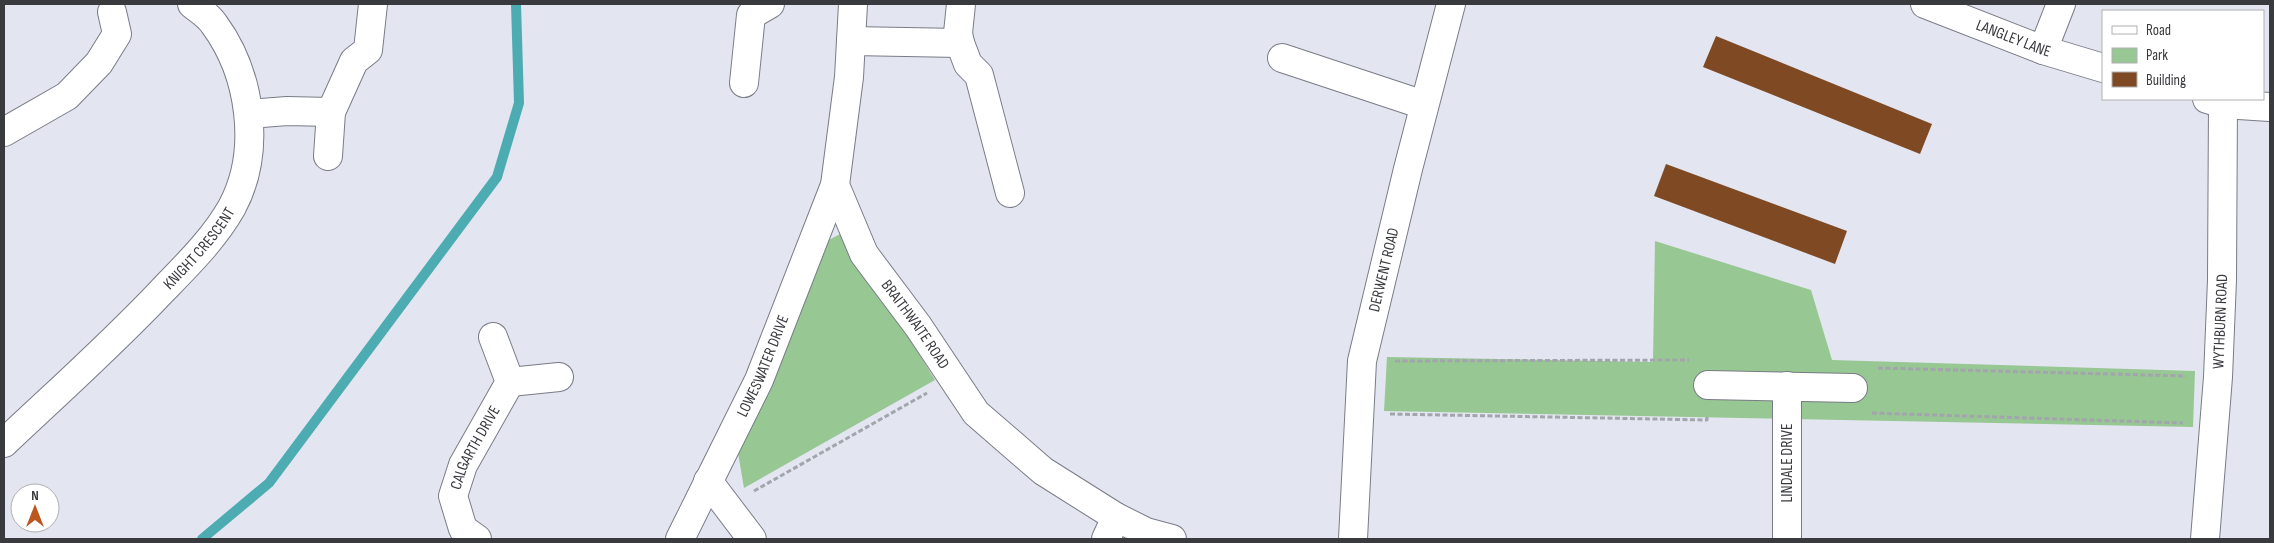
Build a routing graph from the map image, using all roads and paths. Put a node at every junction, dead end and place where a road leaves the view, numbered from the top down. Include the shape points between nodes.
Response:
1 (192, 4) edge
2 (373, 4) edge
3 (770, 4) edge
4 (853, 4) edge
5 (960, 4) edge
6 (1451, 4) edge
7 (1926, 4) edge
8 (2061, 4) edge
9 (112, 12) dead end
10 (851, 41) junction
11 (960, 43) junction
12 (2043, 50) junction
13 (1282, 58) dead end
14 (2102, 68) edge
15 (744, 83) dead end
16 (2215, 101) edge
17 (1424, 105) junction
18 (2270, 107) edge
19 (331, 112) junction
20 (249, 114) junction
21 (4, 132) edge
22 (328, 156) dead end
23 (834, 185) junction
24 (1010, 193) dead end
25 (493, 337) dead end
26 (1692, 360) dead end
27 (1362, 361) junction
28 (559, 376) dead end
29 (2218, 376) junction
30 (953, 379) junction
31 (510, 382) junction
32 (1708, 385) joint
33 (1788, 386) junction
34 (1853, 388) junction
35 (1359, 413) junction
36 (2214, 424) junction
37 (4, 443) edge
38 (708, 482) junction
39 (728, 506) junction
40 (1111, 528) edge
41 (476, 539) edge
42 (680, 539) edge
43 (752, 539) edge
44 (1172, 539) edge
45 (1353, 539) edge
46 (1788, 539) edge
47 (2204, 539) edge

1 - 20 street, KNIGHT CRESCENT via 214,23 238,64
2 - 19 street via 368,50 354,61
3 - 15 street via 751,15
4 - 10 street
5 - 11 street
6 - 17 street, DERWENT ROAD
7 - 12 street, LANGLEY LANE
8 - 12 street
9 - 21 street via 117,34 99,63 67,96
10 - 11 street
10 - 23 street
11 - 24 street via 968,64 979,75
12 - 14 street, LANGLEY LANE
13 - 17 street
16 - 18 street
16 - 29 street, WYTHBURN ROAD via 2222,280
17 - 27 street, DERWENT ROAD
19 - 20 street
19 - 22 street
20 - 37 street, KNIGHT CRESCENT via 247,164 232,206 198,254 125,330
23 - 30 street, BRAITHWAITE ROAD via 864,254
23 - 38 street, LOWESWATER DRIVE via 758,380
25 - 31 street
26 - 27 path
27 - 35 street, DERWENT ROAD
28 - 31 street
29 - 34 path via 1854,367
29 - 36 street, WYTHBURN ROAD
30 - 39 path
30 - 40 street, BRAITHWAITE ROAD via 976,413
31 - 41 street, CALGARTH DRIVE via 463,465 453,496 463,529
32 - 33 street
32 - 35 path via 1707,420
33 - 34 street
33 - 46 street, LINDALE DRIVE
34 - 36 path via 1855,412
35 - 45 street, DERWENT ROAD
36 - 47 street, WYTHBURN ROAD
38 - 39 street
38 - 42 street, LOWESWATER DRIVE
39 - 43 street
40 - 44 street, BRAITHWAITE ROAD

